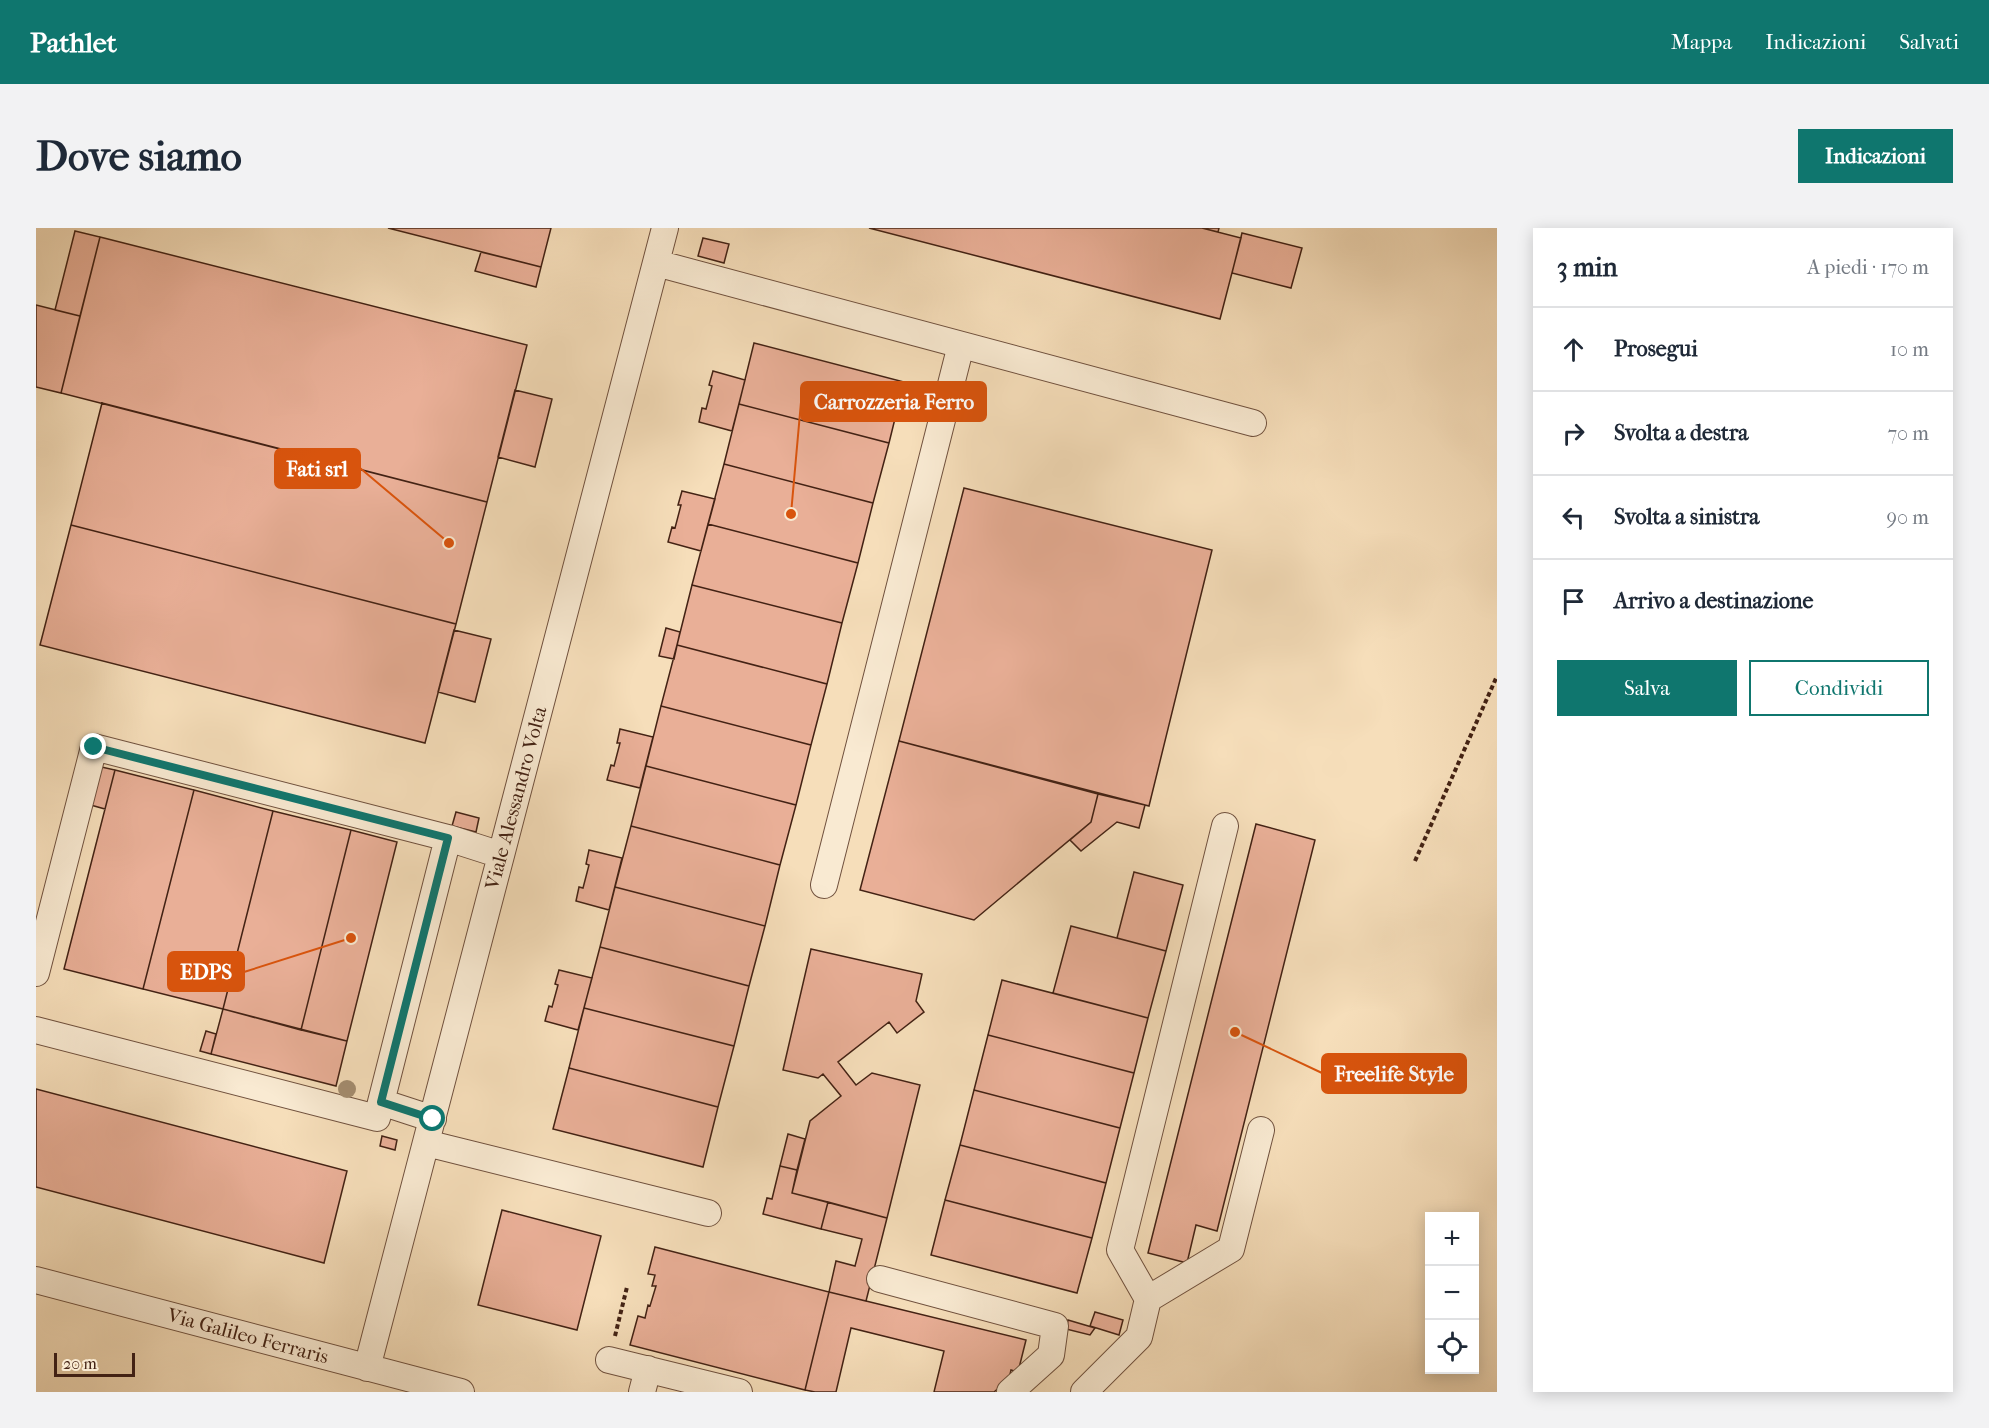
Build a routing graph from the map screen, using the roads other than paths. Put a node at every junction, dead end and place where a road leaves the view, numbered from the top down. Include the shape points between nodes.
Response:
1 (666, 228) edge
2 (656, 263) junction
3 (961, 345) junction
4 (1253, 423) dead end
5 (1224, 826) dead end
6 (448, 838) junction
7 (501, 855) junction
8 (824, 885) dead end
9 (36, 973) edge
10 (36, 1030) edge
11 (381, 1102) junction
12 (1261, 1130) dead end
13 (429, 1131) junction
14 (708, 1213) dead end
15 (880, 1279) dead end
16 (36, 1280) edge
17 (1148, 1299) junction
18 (609, 1360) dead end
19 (367, 1368) junction
20 (645, 1381) edge
21 (461, 1392) edge
22 (739, 1392) edge
23 (1010, 1392) edge
24 (1084, 1392) edge

1 - 2 street, Viale Alessandro Volta
2 - 3 street
2 - 7 street, Viale Alessandro Volta
3 - 4 street
3 - 8 street
5 - 17 street via 1120,1250
6 - 7 street
6 - 9 street via 94,747
6 - 11 street
7 - 13 street, Viale Alessandro Volta
10 - 11 street via 377,1118
11 - 13 street
12 - 17 street via 1231,1249
13 - 14 street
13 - 19 street, Viale Alessandro Volta
15 - 23 street via 1055,1326 1051,1355
16 - 19 street, Via Galileo Ferraris
17 - 24 street via 1139,1337
18 - 20 street
19 - 21 street, Via Galileo Ferraris
20 - 22 street

